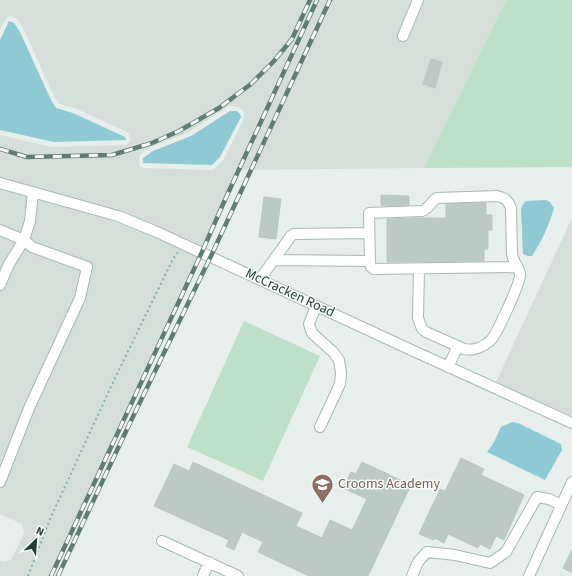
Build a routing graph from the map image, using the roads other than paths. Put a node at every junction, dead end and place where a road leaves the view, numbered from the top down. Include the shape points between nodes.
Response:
1 (418, 0) edge
2 (403, 36) dead end
3 (0, 183) edge
4 (33, 192) junction
5 (0, 230) edge
6 (369, 233) junction
7 (24, 240) junction
8 (274, 260) junction
9 (370, 261) junction
10 (517, 267) junction
11 (419, 269) junction
12 (260, 279) junction
13 (0, 285) edge
14 (316, 306) junction
15 (458, 346) junction
16 (448, 367) junction
17 (572, 422) edge
18 (320, 427) dead end
19 (3, 468) edge
20 (0, 482) edge
21 (572, 482) edge
22 (562, 505) junction
23 (162, 541) dead end
24 (209, 562) junction
25 (203, 576) edge
26 (238, 576) edge
27 (412, 576) edge
28 (528, 576) edge

1 - 2 street
3 - 4 street, McCracken Road
4 - 7 street via 30,221
4 - 12 street, McCracken Road via 118,216
5 - 7 street
6 - 8 street via 294,234
6 - 9 street
6 - 10 street via 369,213 422,211 437,198 502,197 509,202 511,208 512,254
7 - 13 street
7 - 19 street via 32,247 87,267 80,298
8 - 9 street
8 - 12 street
9 - 11 street via 374,269
10 - 11 street
10 - 15 street via 520,274 518,285 494,336 486,344 473,350
11 - 15 street via 418,318 422,329
12 - 14 street, McCracken Road
14 - 16 street, McCracken Road
14 - 18 street via 309,324 312,333 339,360 341,373 340,384
15 - 16 street
16 - 17 street, McCracken Road
19 - 20 street
21 - 22 street
22 - 27 street via 537,497 506,552 490,564 455,555 427,552 418,562
22 - 28 street
23 - 24 street
24 - 25 street
24 - 26 street

